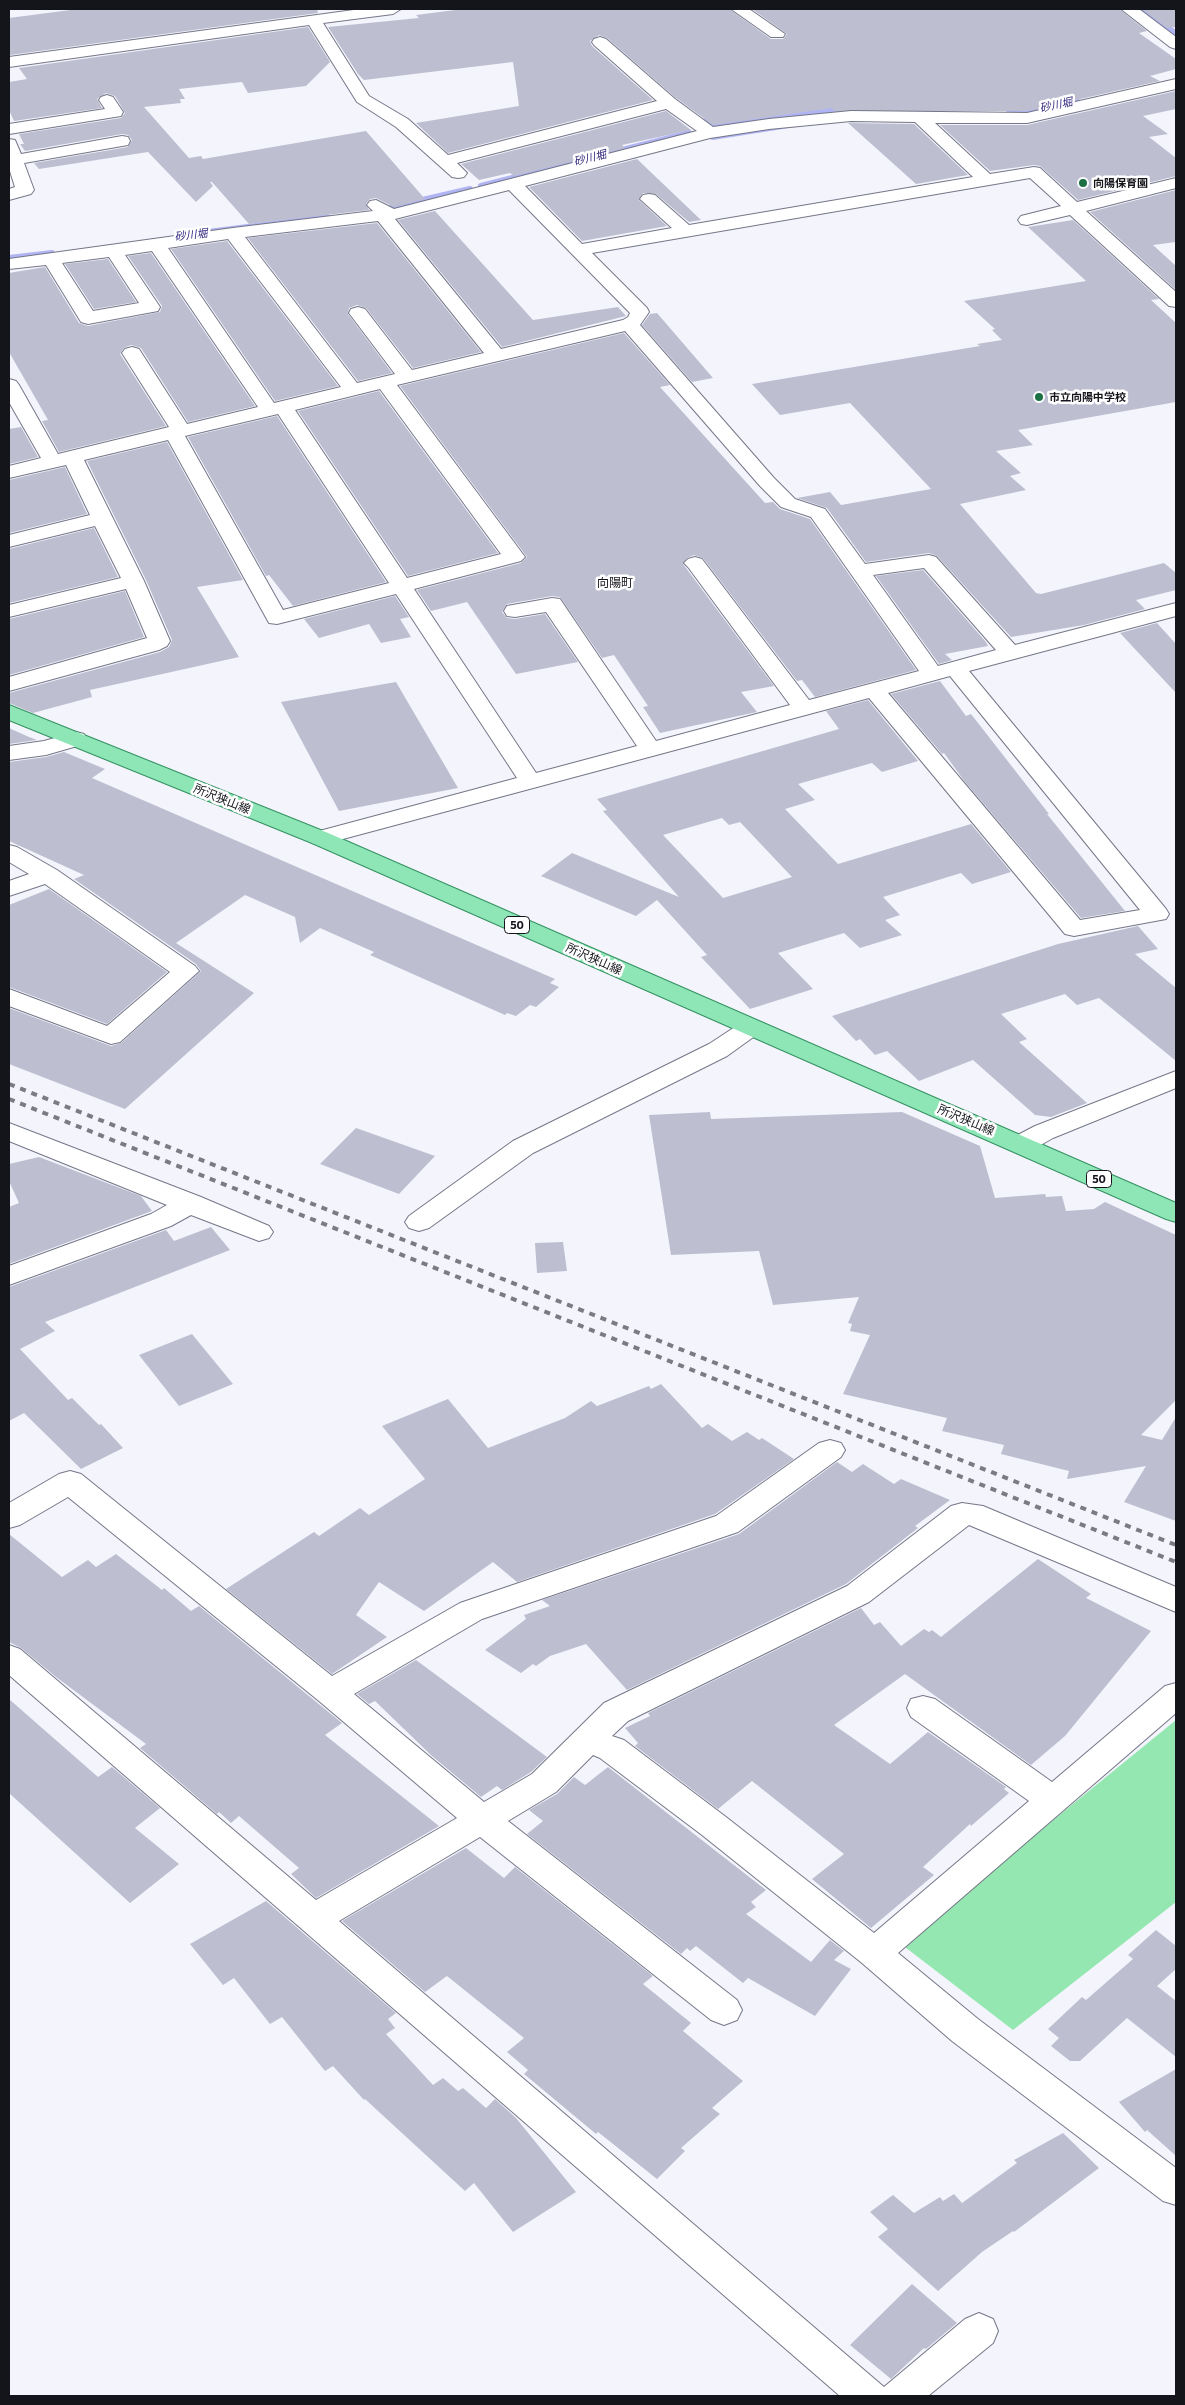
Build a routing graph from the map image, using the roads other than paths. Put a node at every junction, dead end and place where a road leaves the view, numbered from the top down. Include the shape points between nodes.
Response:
1 (382, 9) edge
2 (739, 9) edge
3 (1138, 10) edge
4 (313, 20) junction
5 (777, 34) dead end
6 (600, 42) dead end
7 (1176, 44) edge
8 (9, 62) edge
9 (1176, 84) edge
10 (107, 100) dead end
11 (670, 103) junction
12 (920, 118) junction
13 (9, 129) edge
14 (710, 133) junction
15 (122, 141) dead end
16 (11, 151) edge
17 (444, 161) junction
18 (986, 180) junction
19 (469, 182) dead end
20 (512, 183) junction
21 (1176, 184) edge
22 (9, 195) edge
23 (371, 199) dead end
24 (650, 199) dead end
25 (1074, 209) junction
26 (382, 215) junction
27 (1028, 220) dead end
28 (684, 232) junction
29 (233, 233) junction
30 (157, 245) junction
31 (577, 250) junction
32 (114, 251) junction
33 (51, 259) junction
34 (9, 264) edge
35 (1176, 302) edge
36 (358, 313) dead end
37 (629, 324) junction
38 (132, 353) dead end
39 (495, 354) junction
40 (407, 376) junction
41 (384, 381) junction
42 (9, 385) edge
43 (352, 389) junction
44 (276, 407) junction
45 (177, 431) junction
46 (62, 459) junction
47 (9, 472) edge
48 (102, 518) junction
49 (9, 541) edge
50 (695, 563) dead end
51 (859, 571) junction
52 (133, 581) junction
53 (402, 587) junction
54 (1176, 609) edge
55 (9, 611) edge
56 (515, 611) dead end
57 (1010, 652) junction
58 (954, 667) junction
59 (932, 673) junction
60 (9, 684) edge
61 (873, 689) junction
62 (802, 708) junction
63 (9, 712) edge
64 (76, 739) junction
65 (650, 749) junction
66 (9, 753) edge
67 (530, 781) junction
68 (320, 838) junction
69 (9, 852) edge
70 (48, 875) junction
71 (9, 889) edge
72 (9, 997) edge
73 (750, 1028) junction
74 (1176, 1079) edge
75 (9, 1131) edge
76 (1022, 1144) junction
77 (191, 1203) junction
78 (1176, 1213) edge
79 (419, 1222) dead end
80 (259, 1232) dead end
81 (9, 1276) edge
82 (830, 1450) dead end
83 (9, 1517) edge
84 (1176, 1600) edge
85 (9, 1657) edge
86 (330, 1692) junction
87 (1176, 1695) edge
88 (923, 1708) dead end
89 (587, 1741) junction
90 (1052, 1800) junction
91 (483, 1820) junction
92 (313, 1919) junction
93 (874, 1953) junction
94 (724, 2010) dead end
95 (1176, 2189) edge
96 (979, 2331) dead end
97 (868, 2396) edge
98 (899, 2396) edge

1 - 4 street
2 - 5 street
3 - 7 street
4 - 8 street
4 - 17 street via 363,99 402,123
6 - 11 street
9 - 12 street via 1026,118
10 - 13 street via 115,112
11 - 14 street
11 - 17 street
12 - 14 street via 851,116
12 - 18 street
14 - 20 street
15 - 16 street
16 - 22 street via 25,190
17 - 19 street
18 - 25 street via 1034,172
18 - 28 street
20 - 26 street
20 - 31 street
21 - 25 street
23 - 26 street via 384,212
24 - 28 street
25 - 27 street
25 - 35 street
26 - 29 street
26 - 39 street
28 - 31 street
29 - 30 street
29 - 43 street
30 - 32 street
30 - 44 street
31 - 37 street via 640,312
32 - 33 street
32 - 33 street via 151,307 88,318
33 - 34 street
36 - 40 street
37 - 39 street
37 - 51 street via 784,500 818,513
38 - 45 street
39 - 40 street
40 - 41 street
41 - 43 street
41 - 53 street via 514,557
42 - 46 street
43 - 44 street
44 - 45 street
44 - 53 street
45 - 46 street
45 - 53 street via 278,618
46 - 47 street
46 - 48 street
48 - 49 street
48 - 52 street
50 - 62 street
51 - 57 street via 930,561
51 - 59 street
52 - 55 street
52 - 60 street via 158,638 156,643
53 - 67 street
54 - 57 street
56 - 65 street via 552,604
57 - 58 street
58 - 59 street
58 - 61 street via 1157,914 1074,929
59 - 61 street
61 - 62 street
62 - 65 street
63 - 64 main road, 所沢狭山線 / 50
64 - 66 street via 46,748
64 - 68 main road, 所沢狭山線 / 50
65 - 67 street
67 - 68 street
68 - 73 main road, 所沢狭山線 / 50
69 - 70 street
70 - 71 street
70 - 72 street via 186,971 111,1036
73 - 76 main road, 所沢狭山線 / 50
73 - 79 street via 718,1050 523,1147
74 - 76 street via 1044,1132
75 - 77 street
76 - 78 main road, 所沢狭山線 / 50
77 - 80 street
77 - 81 street via 161,1220
82 - 86 street via 727,1524 471,1611
83 - 86 street via 70,1482
84 - 89 street via 972,1514 962,1514 858,1594 629,1704 596,1729
85 - 92 street
86 - 91 street
87 - 90 street
88 - 90 street
89 - 91 street via 544,1784
89 - 93 street via 612,1749
90 - 93 street
91 - 92 street
91 - 94 street
92 - 97 street
93 - 95 street via 965,2030
96 - 98 street

